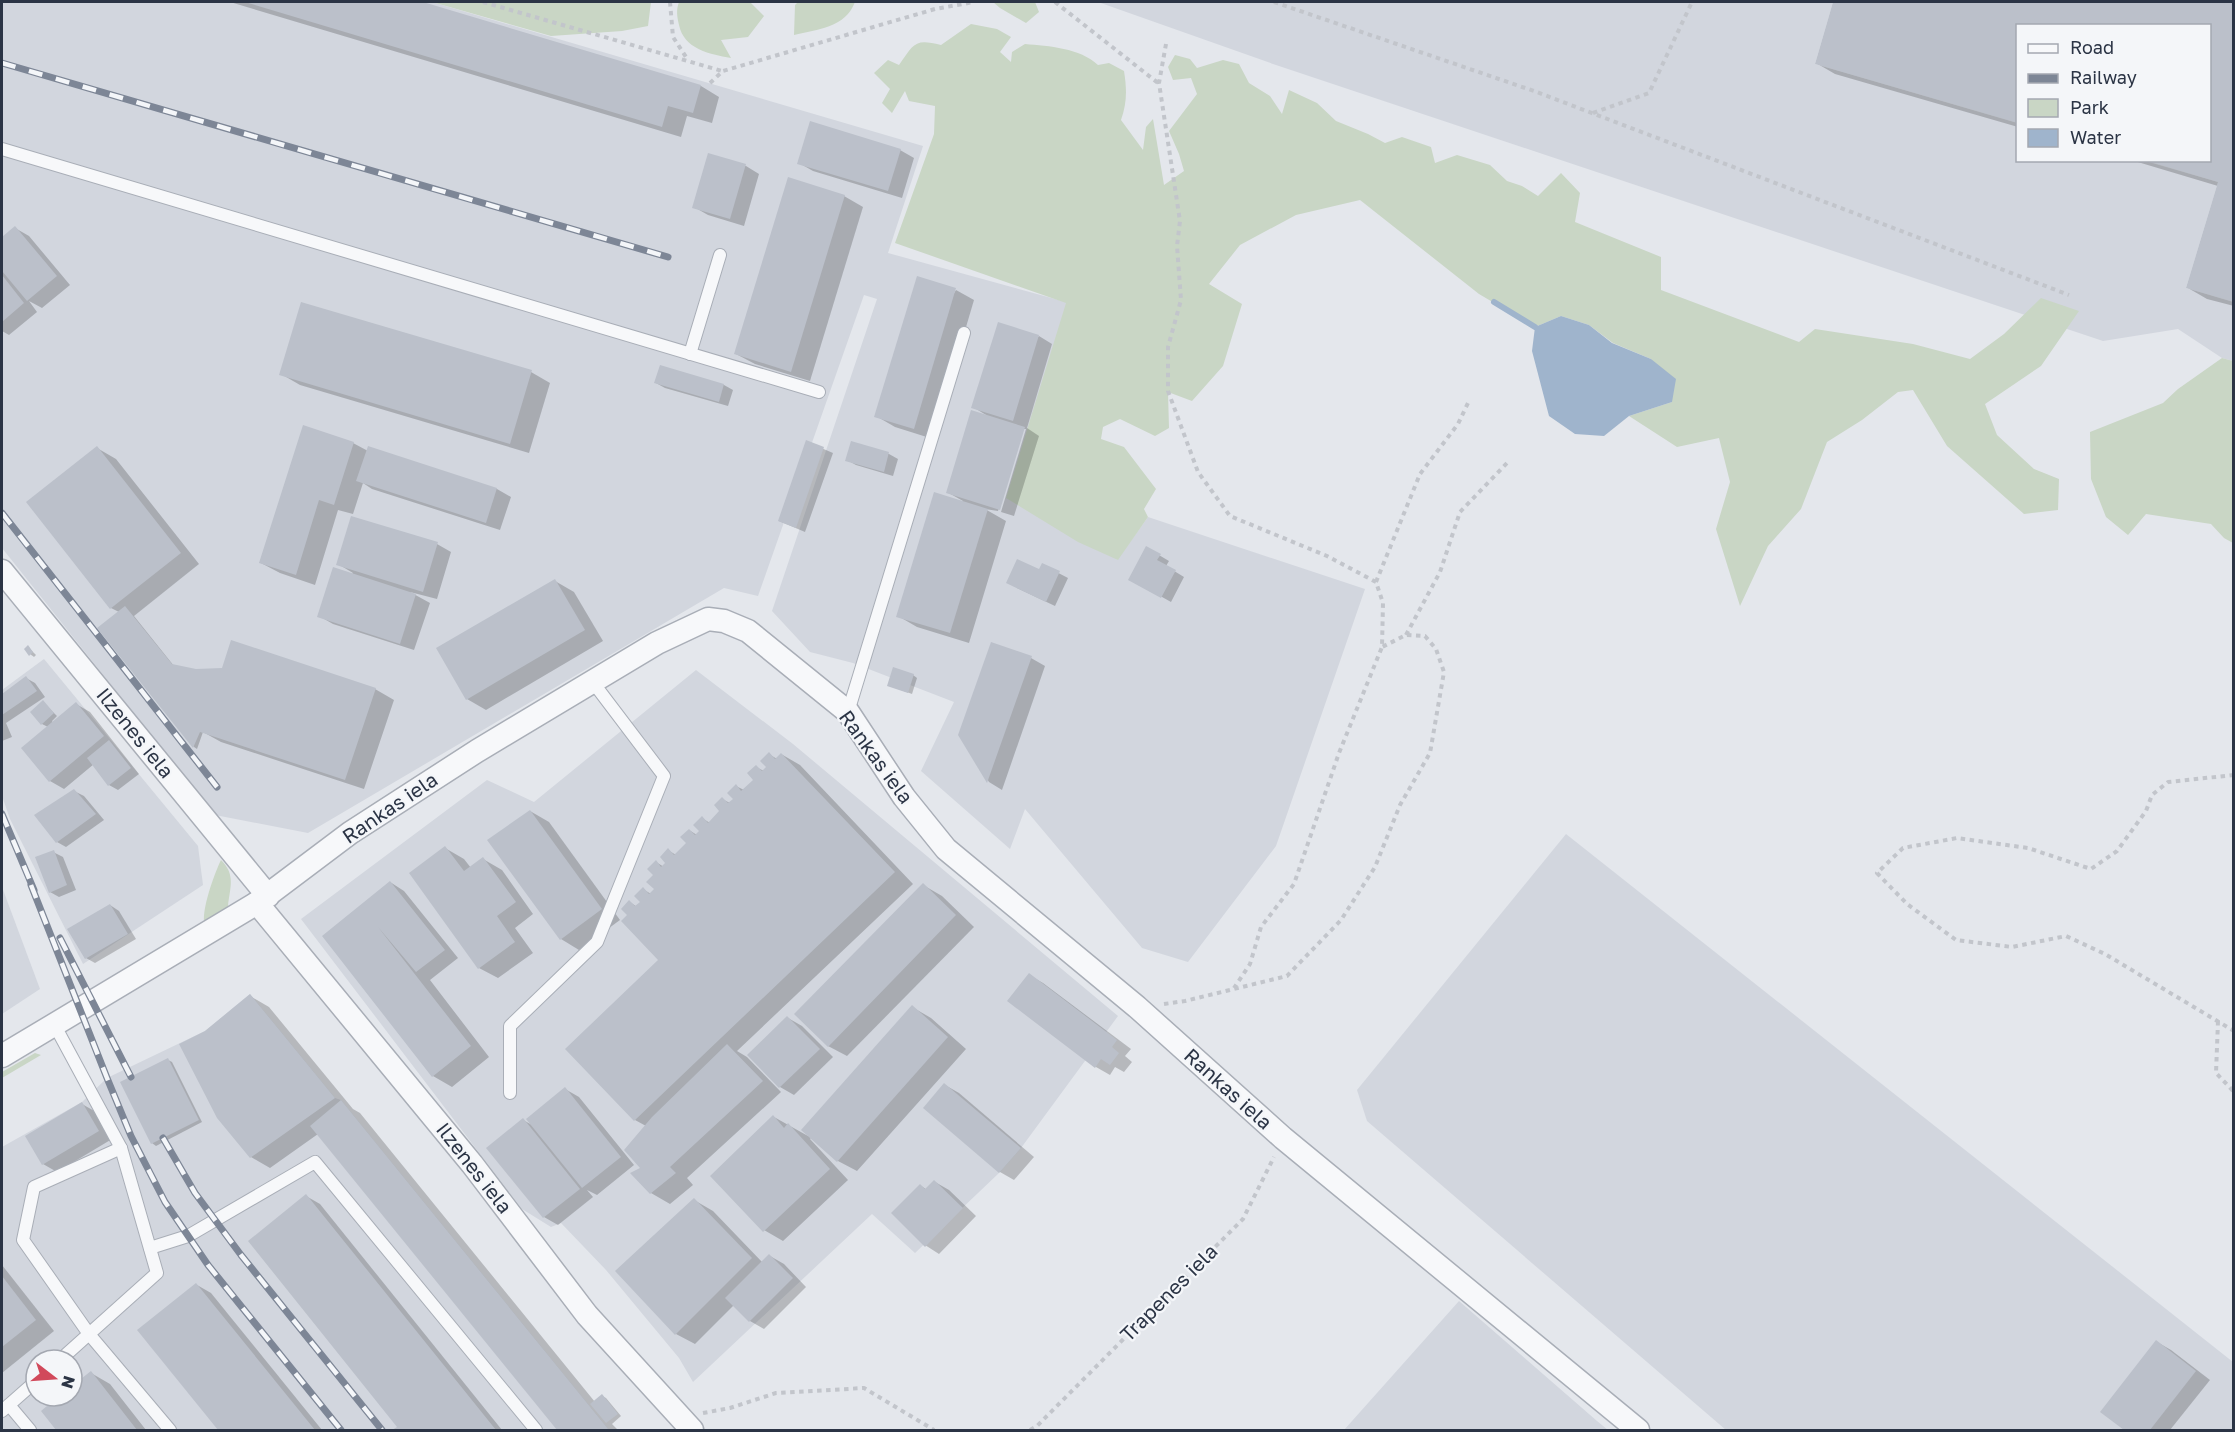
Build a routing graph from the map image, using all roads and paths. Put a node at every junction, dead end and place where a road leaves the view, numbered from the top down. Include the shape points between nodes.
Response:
1 (483, 2) edge
2 (670, 2) edge
3 (974, 2) edge
4 (1055, 2) edge
5 (1274, 2) edge
6 (1692, 2) edge
7 (1166, 44) dead end
8 (689, 61) junction
9 (723, 71) junction
10 (710, 83) dead end
11 (1159, 83) junction
12 (1592, 113) junction
13 (2, 149) edge
14 (720, 255) dead end
15 (2069, 295) dead end
16 (964, 333) dead end
17 (690, 354) junction
18 (819, 392) dead end
19 (1468, 404) dead end
20 (1509, 461) dead end
21 (2, 571) edge
22 (1376, 582) junction
23 (1406, 635) junction
24 (1382, 647) junction
25 (592, 681) junction
26 (848, 712) junction
27 (2234, 775) edge
28 (263, 900) junction
29 (1234, 988) junction
30 (1137, 1007) junction
31 (2218, 1021) junction
32 (54, 1024) junction
33 (2234, 1031) edge
34 (2, 1056) edge
35 (2234, 1092) edge
36 (510, 1093) dead end
37 (1283, 1138) junction
38 (121, 1148) junction
39 (150, 1248) junction
40 (89, 1334) junction
41 (73, 1348) edge
42 (24, 1391) edge
43 (5, 1408) edge
44 (686, 1424) edge
45 (30, 1431) edge
46 (170, 1431) edge
47 (536, 1431) edge
48 (934, 1431) edge
49 (1030, 1431) edge
50 (1638, 1431) edge

1 - 8 path
2 - 8 path via 673,37
3 - 9 path via 935,9
4 - 11 path
5 - 12 path
6 - 12 path via 1649,93
7 - 11 path
8 - 9 path
9 - 10 path
11 - 22 path via 1180,221 1177,246 1181,300 1168,347 1168,391 1198,472 1230,516 1327,556
12 - 15 path
13 - 17 lane
14 - 17 lane
16 - 26 lane
17 - 18 lane
19 - 22 path via 1458,424 1420,474
20 - 23 path via 1460,512 1440,572
21 - 28 street, Ilzenes iela
22 - 24 path via 1383,603
23 - 24 path
23 - 29 path via 1425,636 1436,649 1444,672 1431,753 1400,805 1375,867 1341,920 1287,976
24 - 29 path via 1339,753 1294,884 1261,927 1250,964
25 - 26 street, Rankas iela via 708,619 748,631
25 - 28 street, Rankas iela via 350,833
25 - 36 lane via 664,776 597,942 510,1026
26 - 30 street, Rankas iela via 904,797 945,849
27 - 31 path via 2168,782 2152,795 2146,811 2117,851 2091,869 2028,848 1957,838 1903,848 1877,873 1907,904 1956,940 2012,947 2066,936 2105,954
28 - 32 street, Rankas iela
28 - 44 street, Ilzenes iela via 587,1315
29 - 30 path via 1185,1001
30 - 37 street, Rankas iela
31 - 33 path
31 - 35 path via 2216,1073
32 - 34 street, Rankas iela
32 - 38 lane
37 - 49 path, Trapenes iela via 1243,1219
37 - 50 street, Rankas iela
38 - 39 lane
38 - 40 lane via 34,1187 23,1240
39 - 40 lane via 157,1273
39 - 47 lane via 188,1236 315,1162
40 - 41 lane
40 - 46 lane
42 - 43 lane
43 - 45 lane
44 - 48 path via 776,1393 864,1389

